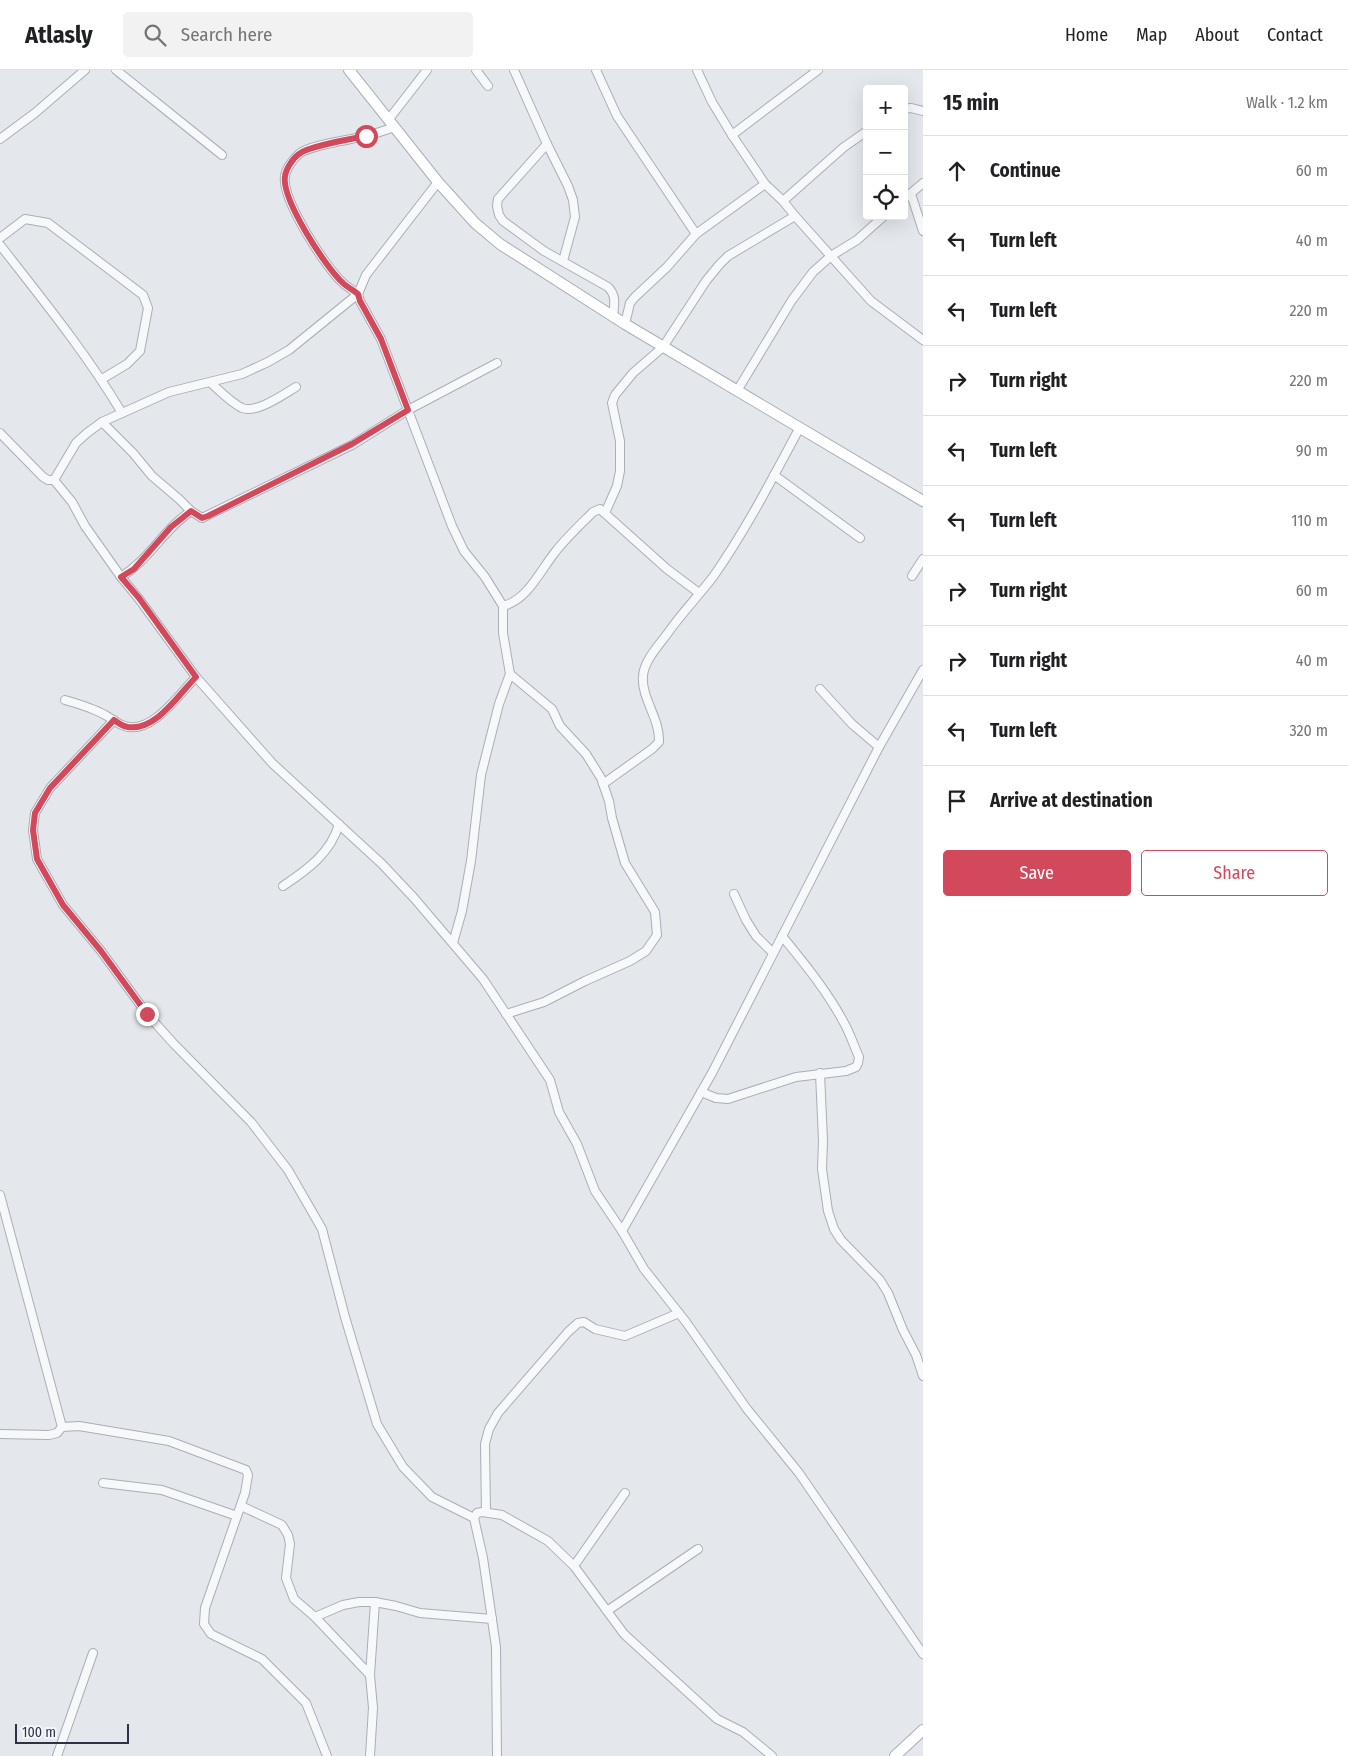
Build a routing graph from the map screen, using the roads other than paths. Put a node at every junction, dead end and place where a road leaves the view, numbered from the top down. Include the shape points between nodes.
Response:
1 (85, 70) edge
2 (116, 70) edge
3 (349, 70) edge
4 (427, 70) edge
5 (476, 70) edge
6 (514, 70) edge
7 (596, 70) edge
8 (697, 70) edge
9 (818, 70) edge
10 (488, 86) dead end
11 (908, 108) edge
12 (923, 111) edge
13 (392, 123) junction
14 (863, 134) edge
15 (732, 135) junction
16 (0, 139) edge
17 (547, 144) junction
18 (222, 155) dead end
19 (438, 182) junction
20 (765, 184) junction
21 (923, 184) edge
22 (911, 194) junction
23 (908, 196) edge
24 (783, 200) junction
25 (795, 216) junction
26 (880, 220) edge
27 (923, 231) edge
28 (696, 234) junction
29 (0, 238) edge
30 (0, 244) edge
31 (831, 256) junction
32 (563, 261) junction
33 (358, 294) junction
34 (613, 317) junction
35 (625, 324) junction
36 (923, 340) edge
37 (663, 347) junction
38 (497, 363) dead end
39 (102, 379) junction
40 (211, 382) junction
41 (296, 387) dead end
42 (738, 391) junction
43 (408, 410) junction
44 (122, 413) junction
45 (102, 422) junction
46 (799, 429) junction
47 (0, 433) edge
48 (774, 475) junction
49 (54, 480) junction
50 (922, 499) edge
51 (191, 511) junction
52 (605, 513) junction
53 (860, 538) dead end
54 (923, 559) edge
55 (912, 576) dead end
56 (121, 577) junction
57 (700, 593) junction
58 (504, 606) junction
59 (923, 670) edge
60 (510, 674) junction
61 (196, 677) junction
62 (820, 689) dead end
63 (65, 700) dead end
64 (114, 720) junction
65 (879, 747) junction
66 (603, 784) junction
67 (339, 824) junction
68 (283, 886) dead end
69 (734, 894) dead end
70 (782, 936) junction
71 (453, 943) junction
72 (773, 953) junction
73 (506, 1014) junction
74 (820, 1073) junction
75 (701, 1092) junction
76 (0, 1195) edge
77 (622, 1231) junction
78 (679, 1313) junction
79 (923, 1376) edge
80 (62, 1427) junction
81 (0, 1434) edge
82 (103, 1483) dead end
83 (626, 1493) dead end
84 (241, 1506) junction
85 (486, 1512) junction
86 (237, 1516) junction
87 (474, 1518) junction
88 (698, 1549) dead end
89 (574, 1566) junction
90 (374, 1602) junction
91 (607, 1611) junction
92 (315, 1617) junction
93 (492, 1619) junction
94 (92, 1653) dead end
95 (923, 1654) edge
96 (370, 1675) junction
97 (923, 1730) edge
98 (57, 1756) edge
99 (327, 1756) edge
100 (370, 1756) edge
101 (497, 1756) edge
102 (772, 1756) edge
103 (895, 1756) edge

1 - 16 street
2 - 18 street
3 - 13 main road
4 - 13 street
5 - 10 street
6 - 17 street
7 - 28 street via 617,116
8 - 15 street
9 - 15 street
11 - 12 street
13 - 19 main road
13 - 33 street via 366,136 300,152 285,176 286,192 306,233 326,264
14 - 24 street
15 - 20 street
17 - 32 street via 573,200 575,217
17 - 32 street via 498,199 496,206 503,221
19 - 33 street via 366,275
19 - 34 main road via 475,223 500,244
20 - 24 street
20 - 28 street
21 - 22 street
22 - 23 street
22 - 27 street
24 - 25 street
25 - 31 street
25 - 37 street via 728,256
26 - 31 street via 857,240
28 - 35 street via 630,303
29 - 39 street via 25,219 48,223 143,295 148,308 140,351 127,364
30 - 39 street
31 - 36 street via 870,301
31 - 42 street via 813,272 792,300
32 - 34 street via 614,292
33 - 40 street via 289,350 242,374
33 - 43 street via 381,339
34 - 35 main road
35 - 37 main road
37 - 42 main road
37 - 52 street via 633,373 612,403 620,441 620,471
38 - 43 street
39 - 44 street
40 - 41 street via 225,396 248,409 257,408
40 - 44 street via 169,392
42 - 46 main road
43 - 51 street via 352,444 208,516 202,518
43 - 58 street via 464,551
44 - 45 street
45 - 49 street via 76,443
45 - 51 street via 152,476
46 - 48 street
46 - 50 main road
47 - 49 street via 43,477
48 - 53 street
48 - 57 street via 757,507
49 - 56 street
51 - 56 street via 171,527 134,569
52 - 57 street via 667,569
52 - 58 street via 600,510 594,512 556,551 521,596
54 - 55 street
56 - 61 street
57 - 66 street via 651,657 643,675 644,687 659,727 659,742
58 - 60 street via 503,633
59 - 65 street
60 - 66 street via 552,709 560,726 586,754
60 - 71 street via 481,775 472,860
61 - 64 street via 152,722 128,727
61 - 67 street via 272,762
62 - 65 street via 852,724
63 - 64 street
64 - 87 street via 50,788 35,813 33,830 37,859 63,905 147,1014 251,1122 288,1170 322,1229 377,1424 403,1467 432,1497
65 - 70 street
66 - 73 street via 625,863 655,912 657,935 646,951 630,961 544,1002
67 - 68 street via 335,838 320,857
67 - 71 street via 382,864
69 - 72 street via 756,936
70 - 72 street
70 - 74 street via 835,1007 859,1057 856,1067
71 - 73 street via 483,979
72 - 75 street
73 - 77 street via 550,1080 560,1112 596,1191
74 - 75 street via 779,1081 728,1099
74 - 79 street via 822,1169 834,1229 888,1293
75 - 77 street
76 - 80 street
77 - 78 street via 644,1269
78 - 85 street via 626,1336 595,1330 584,1322 568,1332 498,1413 489,1429 485,1444
78 - 95 street via 747,1409 799,1473
80 - 81 street via 49,1435
80 - 84 street via 79,1426 169,1441 241,1467 248,1475
82 - 86 street via 162,1490
83 - 89 street
84 - 86 street
84 - 92 street via 282,1525 290,1544 286,1578 294,1599
85 - 87 street via 477,1513
85 - 89 street via 502,1515 548,1541
86 - 99 street via 205,1608 204,1624 211,1634 262,1659 306,1703
87 - 93 street
88 - 91 street
89 - 91 street
90 - 92 street via 343,1605
90 - 93 street via 420,1614
90 - 96 street
91 - 102 street via 624,1634 717,1719 743,1732
92 - 96 street
93 - 101 street via 496,1647
94 - 98 street
96 - 100 street via 373,1708
97 - 103 main road

